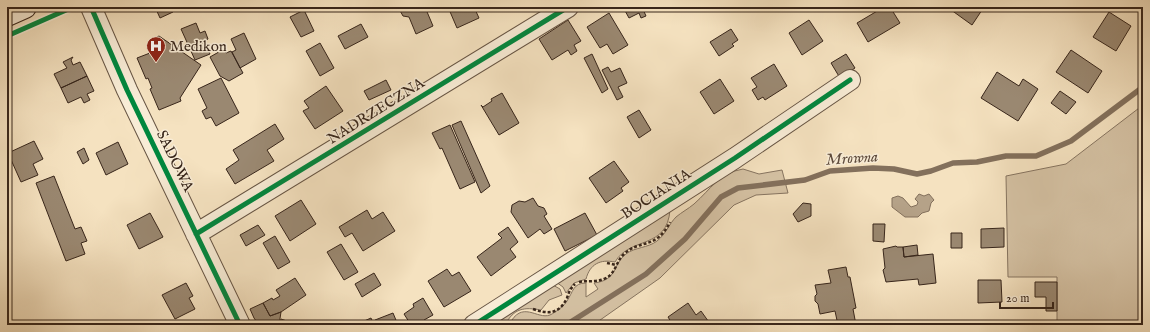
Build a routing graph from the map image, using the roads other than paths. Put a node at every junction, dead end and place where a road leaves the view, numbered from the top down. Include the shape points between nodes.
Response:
1 (25, 7) edge
2 (90, 7) edge
3 (568, 7) edge
4 (7, 15) edge
5 (850, 80) dead end
6 (196, 234) junction
7 (240, 325) edge
8 (474, 325) edge

1 - 4 street
2 - 6 street, SADOWA
3 - 6 street, NADRZECZNA
5 - 8 street, BOCIANIA via 735,158
6 - 7 street, SADOWA

